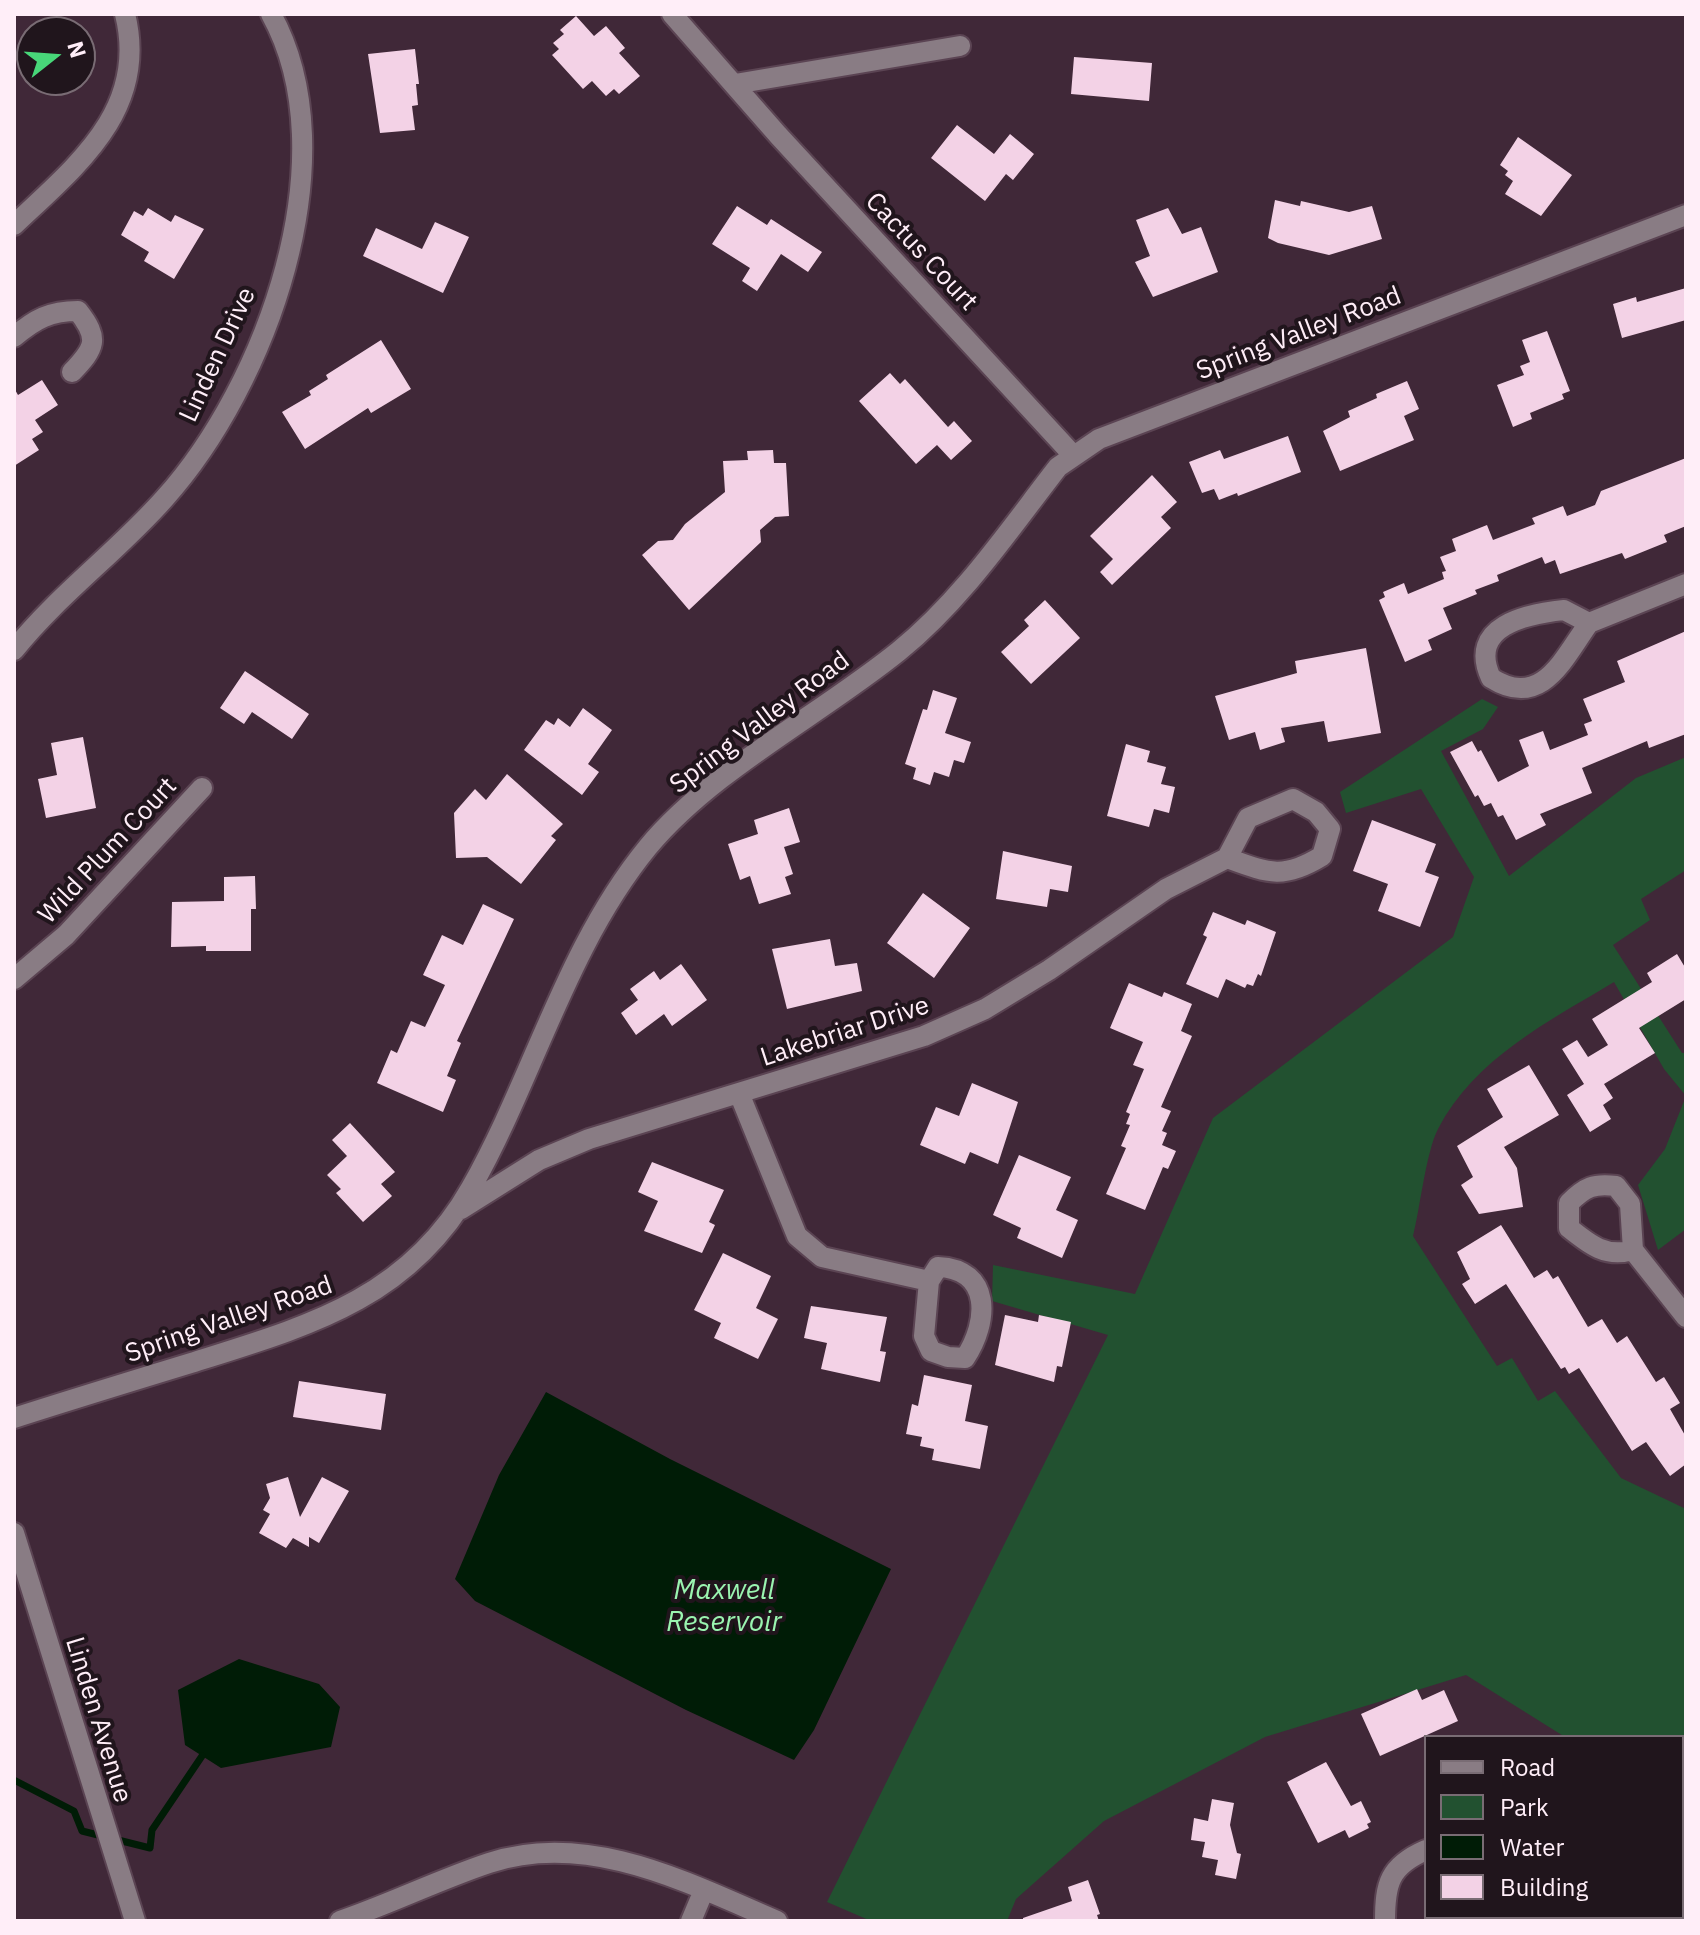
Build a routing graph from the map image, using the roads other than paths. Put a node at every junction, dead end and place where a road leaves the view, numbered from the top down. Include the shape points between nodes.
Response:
1 (125, 14) edge
2 (271, 14) edge
3 (672, 14) edge
4 (960, 46) dead end
5 (735, 84) junction
6 (1686, 215) edge
7 (14, 225) edge
8 (14, 337) edge
9 (72, 372) dead end
10 (1072, 454) junction
11 (1686, 584) edge
12 (1589, 623) junction
13 (14, 650) edge
14 (202, 788) dead end
15 (1227, 858) junction
16 (14, 979) edge
17 (739, 1093) junction
18 (457, 1211) junction
19 (1633, 1250) dead end
20 (929, 1281) dead end
21 (1686, 1317) edge
22 (14, 1418) edge
23 (14, 1533) edge
24 (1424, 1851) edge
25 (704, 1890) junction
26 (135, 1921) edge
27 (340, 1921) edge
28 (691, 1921) edge
29 (777, 1921) edge
30 (1385, 1921) edge

1 - 7 street via 130,68 126,92 111,122 70,172
2 - 13 street, Linden Drive via 299,95 302,162 288,258 267,325 229,406 165,498 50,608
3 - 5 street, Cactus Court
4 - 5 street
5 - 10 street, Cactus Court
6 - 10 street, Spring Valley Road via 1114,433
8 - 9 street via 36,318 78,311 91,327 94,342
10 - 18 street, Spring Valley Road via 952,600 900,651 693,803 649,847 605,905
11 - 12 street
12 - 12 street via 1540,685 1519,690 1491,678 1484,662 1489,640 1505,624 1527,614 1564,610
14 - 16 street, Wild Plum Court via 66,935
15 - 15 street via 1248,818 1293,799 1316,812 1330,829 1322,856 1296,871 1267,873
15 - 17 street, Lakebriar Drive via 1166,889 985,1009 924,1036
17 - 18 street, Lakebriar Drive via 589,1139 539,1160
17 - 20 street via 797,1236 822,1257
18 - 22 street, Spring Valley Road via 398,1274 344,1310 275,1337
19 - 21 street
23 - 26 street, Linden Avenue
24 - 30 street via 1395,1870 1385,1890
25 - 27 street via 635,1864 577,1853 533,1853 490,1862
25 - 28 street
25 - 29 street

